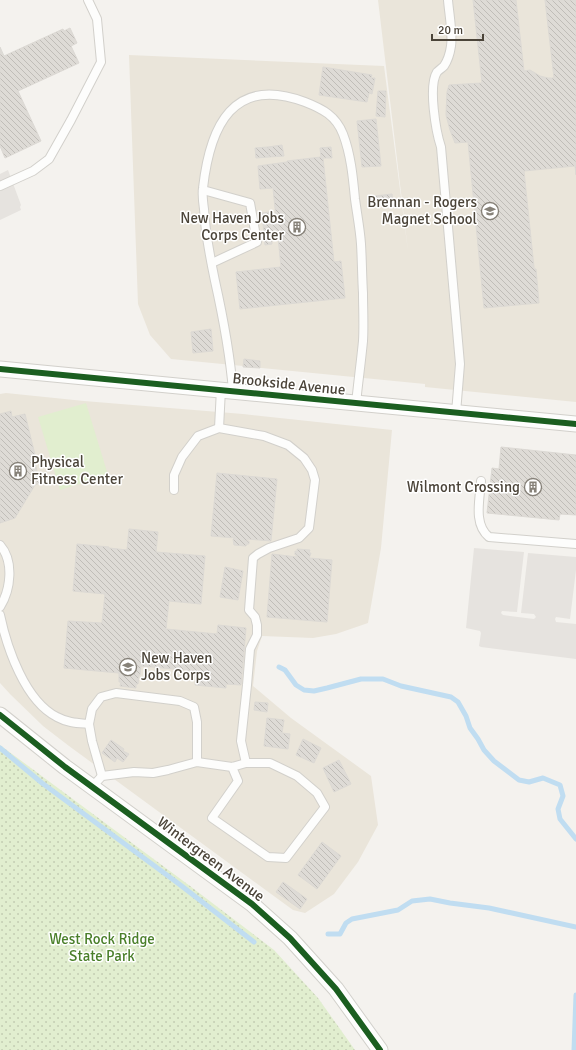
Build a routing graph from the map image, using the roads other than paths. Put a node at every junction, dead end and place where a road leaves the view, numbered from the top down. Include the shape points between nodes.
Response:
1 (88, 0) edge
2 (448, 0) edge
3 (0, 186) edge
4 (203, 190) junction
5 (212, 263) junction
6 (0, 369) edge
7 (227, 390) junction
8 (356, 404) junction
9 (456, 413) junction
10 (576, 424) edge
11 (219, 428) junction
12 (481, 481) dead end
13 (174, 490) dead end
14 (576, 544) edge
15 (0, 545) edge
16 (0, 607) edge
17 (0, 615) edge
18 (0, 715) edge
19 (89, 724) junction
20 (198, 762) junction
21 (246, 763) junction
22 (232, 767) junction
23 (97, 781) junction
24 (380, 1050) edge

1 - 3 lane via 98,19 101,62 49,159 33,171
2 - 9 lane via 451,44 448,58 437,72 433,95 437,136 441,147 460,364
4 - 5 lane via 205,227
4 - 5 lane via 250,203 257,242
4 - 8 lane via 212,141 227,115 247,99 257,95 278,95 321,108 337,121 350,159 361,244 364,319
5 - 7 lane via 231,370
6 - 7 street, Brookside Avenue
7 - 8 street, Brookside Avenue
7 - 11 lane
8 - 9 street, Brookside Avenue
9 - 10 street, Brookside Avenue
11 - 13 lane via 198,436 182,457 174,475
11 - 21 lane via 264,436 288,445 304,458 315,480 309,528 299,538 269,548 253,558 249,610 255,617 257,635 250,649 240,741
12 - 14 lane via 479,521 483,532 489,537
15 - 16 lane via 7,555 9,579 5,599
17 - 19 lane via 18,668 30,691 42,706 56,717 72,723
18 - 23 street, Wintergreen Avenue via 12,726
19 - 20 lane via 92,709 101,698 116,693 180,701 194,706
19 - 23 lane
20 - 22 lane
20 - 23 lane via 153,773 134,772
21 - 22 lane
21 - 22 lane via 270,762 297,776 317,793 325,807 286,858 268,857 212,818 238,781
23 - 24 street, Wintergreen Avenue via 252,904 290,938 336,989

